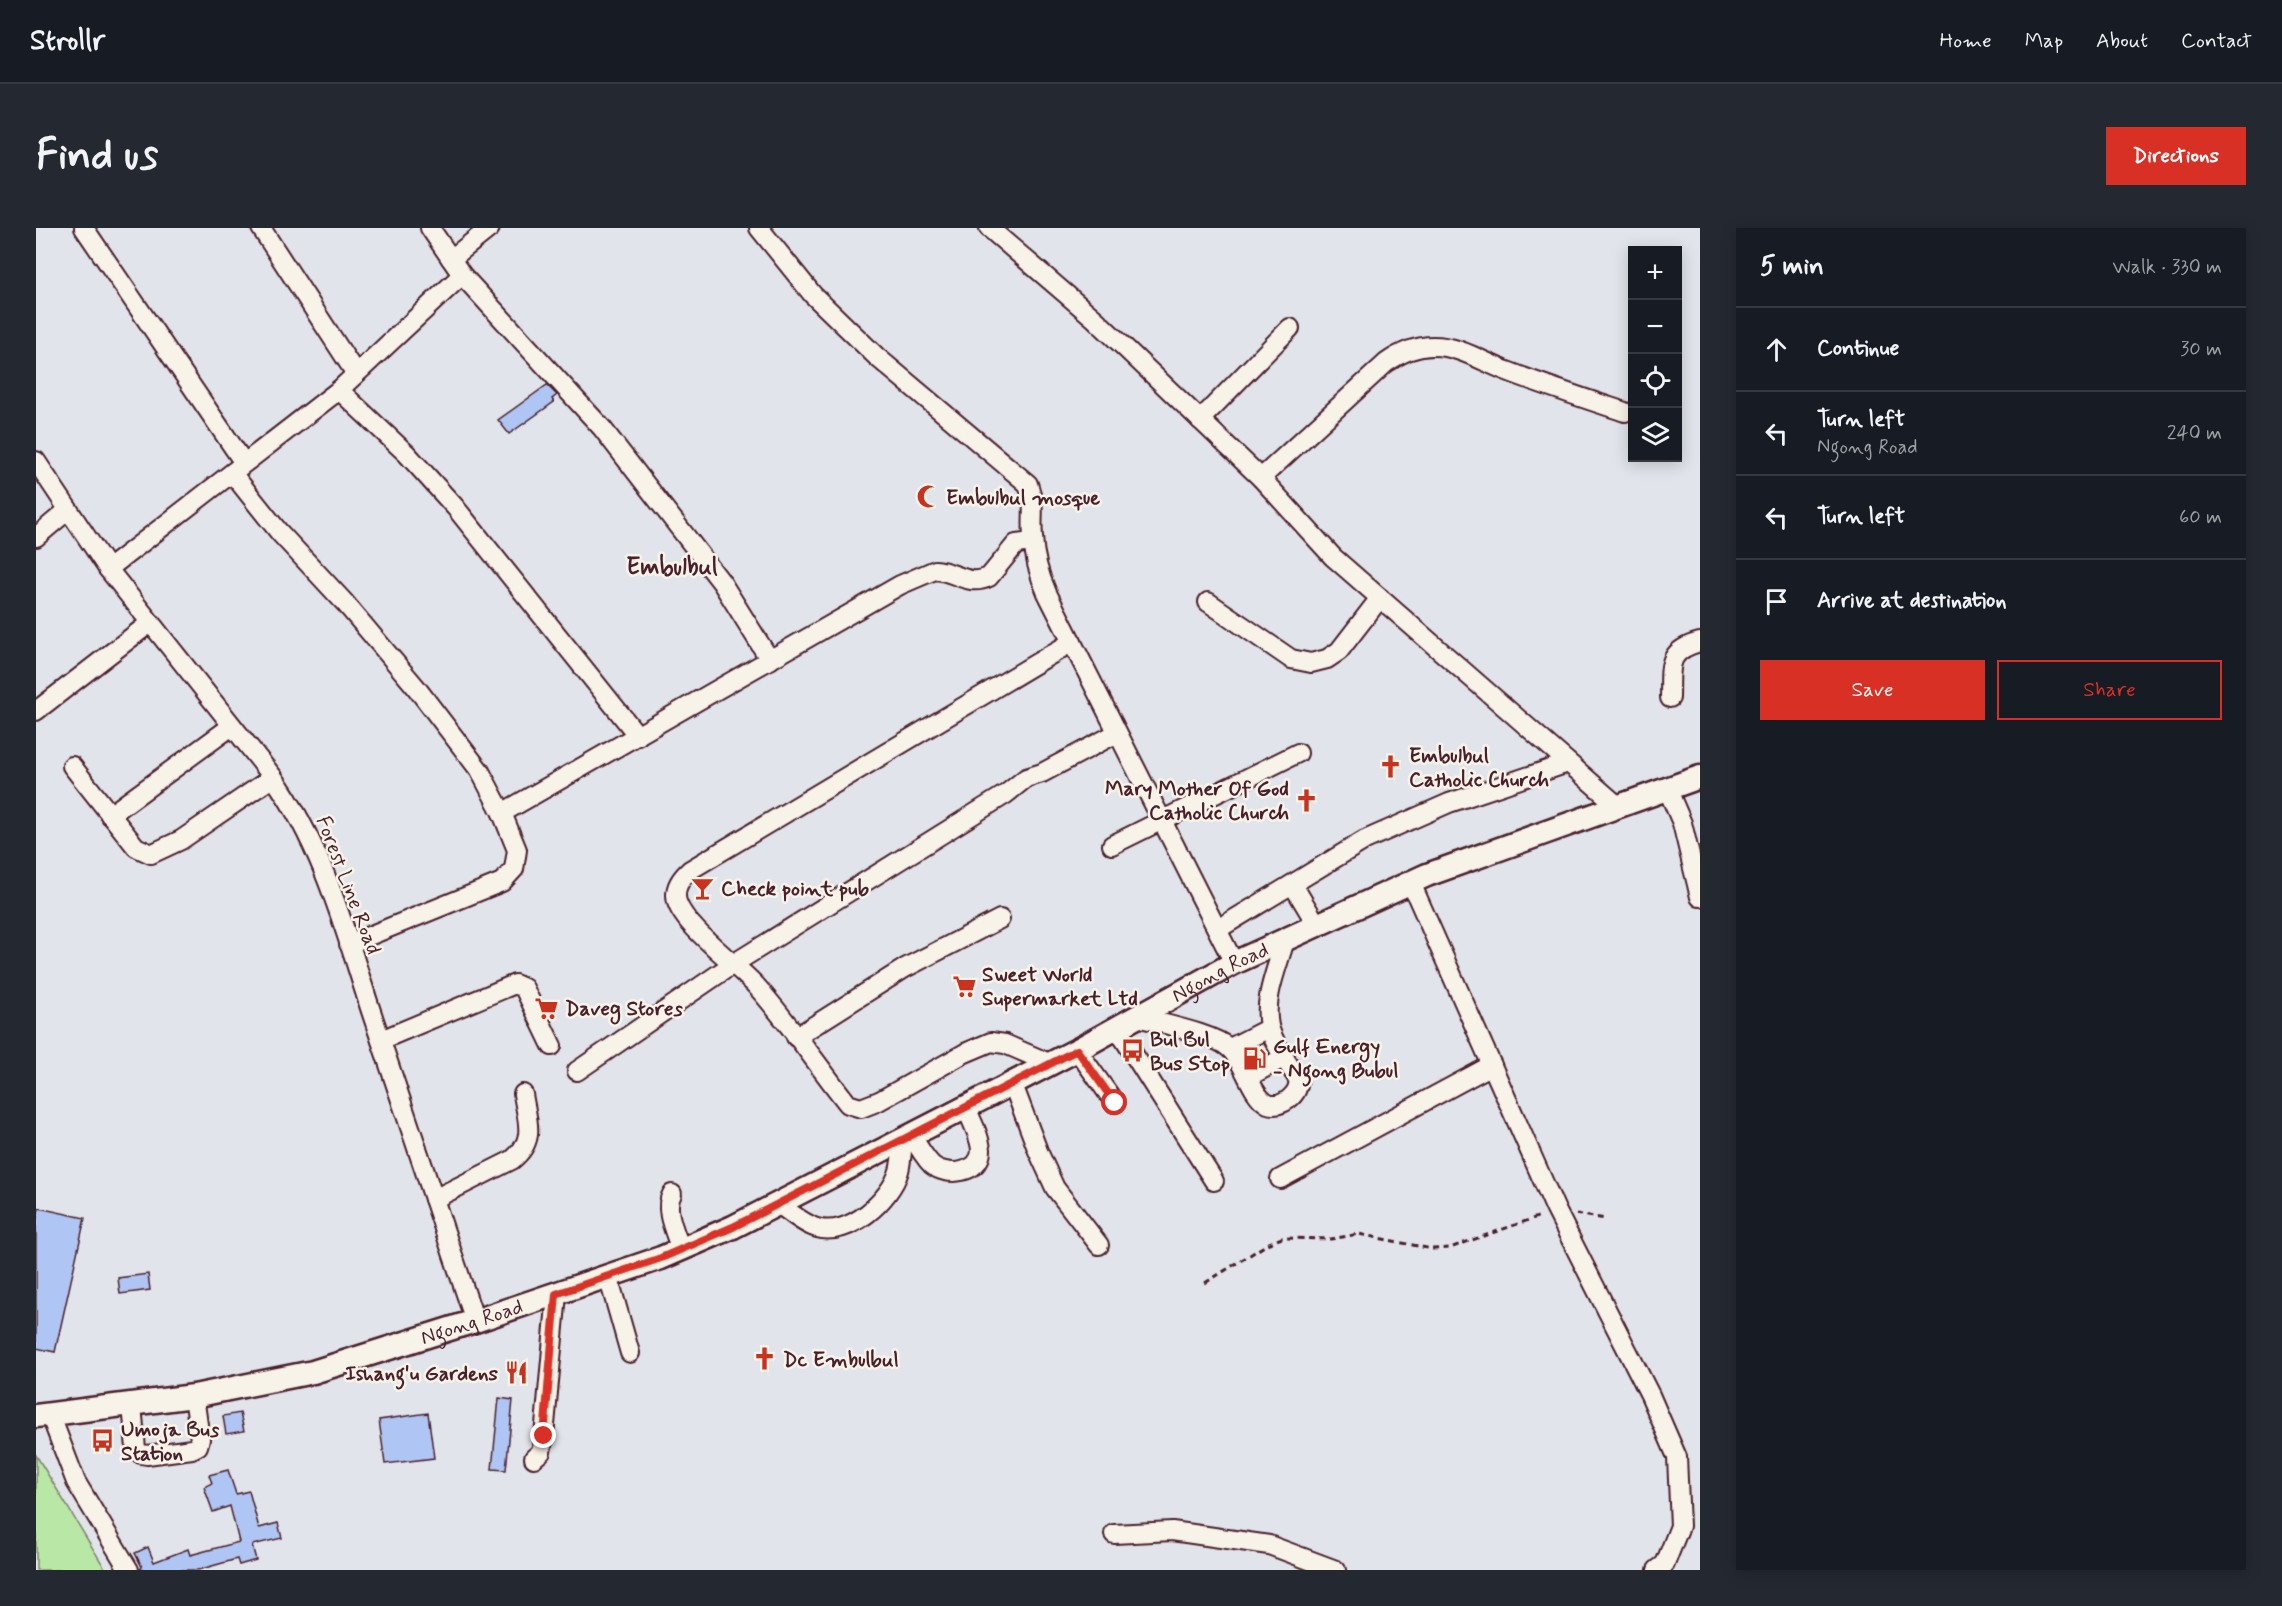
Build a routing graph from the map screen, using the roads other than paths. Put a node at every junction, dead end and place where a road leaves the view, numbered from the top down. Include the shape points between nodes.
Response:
1 (84, 228) edge
2 (261, 228) edge
3 (430, 228) edge
4 (489, 228) edge
5 (759, 228) edge
6 (989, 228) edge
7 (451, 259) junction
8 (462, 275) junction
9 (1290, 328) dead end
10 (356, 374) junction
11 (339, 390) junction
12 (1625, 412) dead end
13 (1200, 420) junction
14 (36, 461) edge
15 (238, 468) junction
16 (1261, 478) junction
17 (68, 510) junction
18 (36, 537) edge
19 (1034, 542) junction
20 (108, 569) junction
21 (1380, 598) junction
22 (1208, 602) dead end
23 (150, 623) junction
24 (1072, 642) junction
25 (1700, 642) edge
26 (770, 660) junction
27 (1670, 698) dead end
28 (36, 711) edge
29 (232, 726) junction
30 (1117, 733) junction
31 (638, 736) junction
32 (1298, 753) dead end
33 (1568, 763) junction
34 (72, 766) dead end
35 (273, 777) junction
36 (1700, 777) edge
37 (1667, 788) junction
38 (1618, 806) junction
39 (502, 813) junction
40 (110, 814) junction
41 (1161, 819) junction
42 (1112, 845) dead end
43 (1411, 883) junction
44 (1293, 885) junction
45 (1700, 897) edge
46 (1000, 919) dead end
47 (1317, 925) junction
48 (1218, 930) junction
49 (1285, 940) junction
50 (349, 944) junction
51 (1233, 963) junction
52 (734, 964) junction
53 (1138, 1017) junction
54 (1118, 1028) junction
55 (1269, 1028) junction
56 (796, 1037) junction
57 (381, 1040) junction
58 (552, 1046) dead end
59 (1230, 1048) junction
60 (1077, 1050) junction
61 (1285, 1057) junction
62 (1049, 1063) junction
63 (1492, 1065) junction
64 (577, 1071) dead end
65 (1248, 1077) junction
66 (1012, 1082) junction
67 (523, 1094) dead end
68 (1115, 1103) dead end
69 (965, 1106) junction
70 (907, 1136) junction
71 (1280, 1179) dead end
72 (1214, 1182) dead end
73 (672, 1194) dead end
74 (434, 1199) junction
75 (777, 1203) junction
76 (1099, 1245) dead end
77 (681, 1250) junction
78 (608, 1276) junction
79 (556, 1294) junction
80 (475, 1321) junction
81 (630, 1353) dead end
82 (194, 1396) junction
83 (132, 1405) junction
84 (43, 1415) edge
85 (534, 1458) dead end
86 (1114, 1534) dead end
87 (129, 1570) edge
88 (1336, 1570) edge
89 (1657, 1570) edge

1 - 15 street
2 - 10 street
3 - 7 street
4 - 7 street
5 - 19 street via 813,295 877,357 1028,484 1034,500
6 - 13 street via 1095,320
7 - 8 street
8 - 10 street
8 - 26 street via 603,428 722,583
9 - 13 street
10 - 11 street
11 - 15 street
11 - 31 street via 407,454 455,507
12 - 16 street via 1507,371 1455,348 1414,348 1386,363
13 - 16 street
14 - 17 street, Forest Line Road
15 - 20 street
15 - 39 street via 279,532 415,686 480,771
16 - 21 street via 1334,557
17 - 18 street
17 - 20 street, Forest Line Road
19 - 24 street via 1047,593
19 - 26 street via 1016,544 983,580 965,580 935,570 900,585
20 - 23 street, Forest Line Road
21 - 22 street via 1339,651 1311,663 1291,659
21 - 33 street
23 - 28 street
23 - 29 street, Forest Line Road
24 - 30 street
24 - 52 street via 690,870 679,882 678,904
25 - 27 street via 1683,646 1676,654 1671,667
26 - 31 street
29 - 35 street, Forest Line Road
29 - 40 street
30 - 41 street
30 - 52 street via 1026,778
31 - 39 street
32 - 41 street
33 - 38 street
33 - 44 street via 1411,818 1365,840
34 - 40 street
35 - 40 street via 155,854 136,847
35 - 50 street, Forest Line Road via 309,834
36 - 37 main road, Ngong Road
37 - 38 main road, Ngong Road
37 - 45 street via 1682,823
38 - 43 main road, Ngong Road
39 - 50 street via 517,850 516,864 507,878
41 - 42 street
41 - 48 street
43 - 47 main road, Ngong Road
43 - 63 street
44 - 47 street
44 - 48 street
46 - 56 street via 905,968
47 - 49 main road, Ngong Road
48 - 51 street
49 - 51 main road, Ngong Road
49 - 55 street via 1269,996
50 - 57 street, Forest Line Road
51 - 53 main road, Ngong Road
52 - 56 street
52 - 64 street
53 - 54 main road, Ngong Road
53 - 59 street via 1211,1038
54 - 60 main road, Ngong Road
54 - 72 street
55 - 59 street
55 - 61 street
56 - 62 street via 848,1104 861,1108 991,1042
57 - 58 street via 515,984 524,988
57 - 74 street, Forest Line Road
59 - 65 street
60 - 62 main road, Ngong Road
60 - 68 street
61 - 65 street
61 - 65 street via 1298,1079 1295,1095 1276,1105 1267,1103
62 - 66 main road, Ngong Road
63 - 71 street
63 - 89 street via 1556,1210 1650,1395 1677,1457 1680,1526 1665,1564
66 - 69 main road, Ngong Road
66 - 76 street via 1055,1188
67 - 74 street via 528,1141 523,1151
69 - 70 main road, Ngong Road
69 - 70 street via 981,1150 973,1166 962,1172 934,1167
70 - 75 main road, Ngong Road
70 - 75 street via 899,1171 888,1192 876,1207 849,1225 817,1229
73 - 77 street via 669,1210
74 - 80 street, Forest Line Road
75 - 77 main road, Ngong Road
77 - 78 main road, Ngong Road
78 - 79 main road, Ngong Road
78 - 81 street
79 - 80 main road, Ngong Road
79 - 85 street via 544,1436 541,1452
80 - 82 main road, Ngong Road via 338,1366
82 - 83 main road, Ngong Road
82 - 83 street via 200,1439 192,1449 141,1454 136,1449
83 - 84 main road, Ngong Road
84 - 87 street via 76,1482
86 - 88 street via 1172,1531 1269,1545

